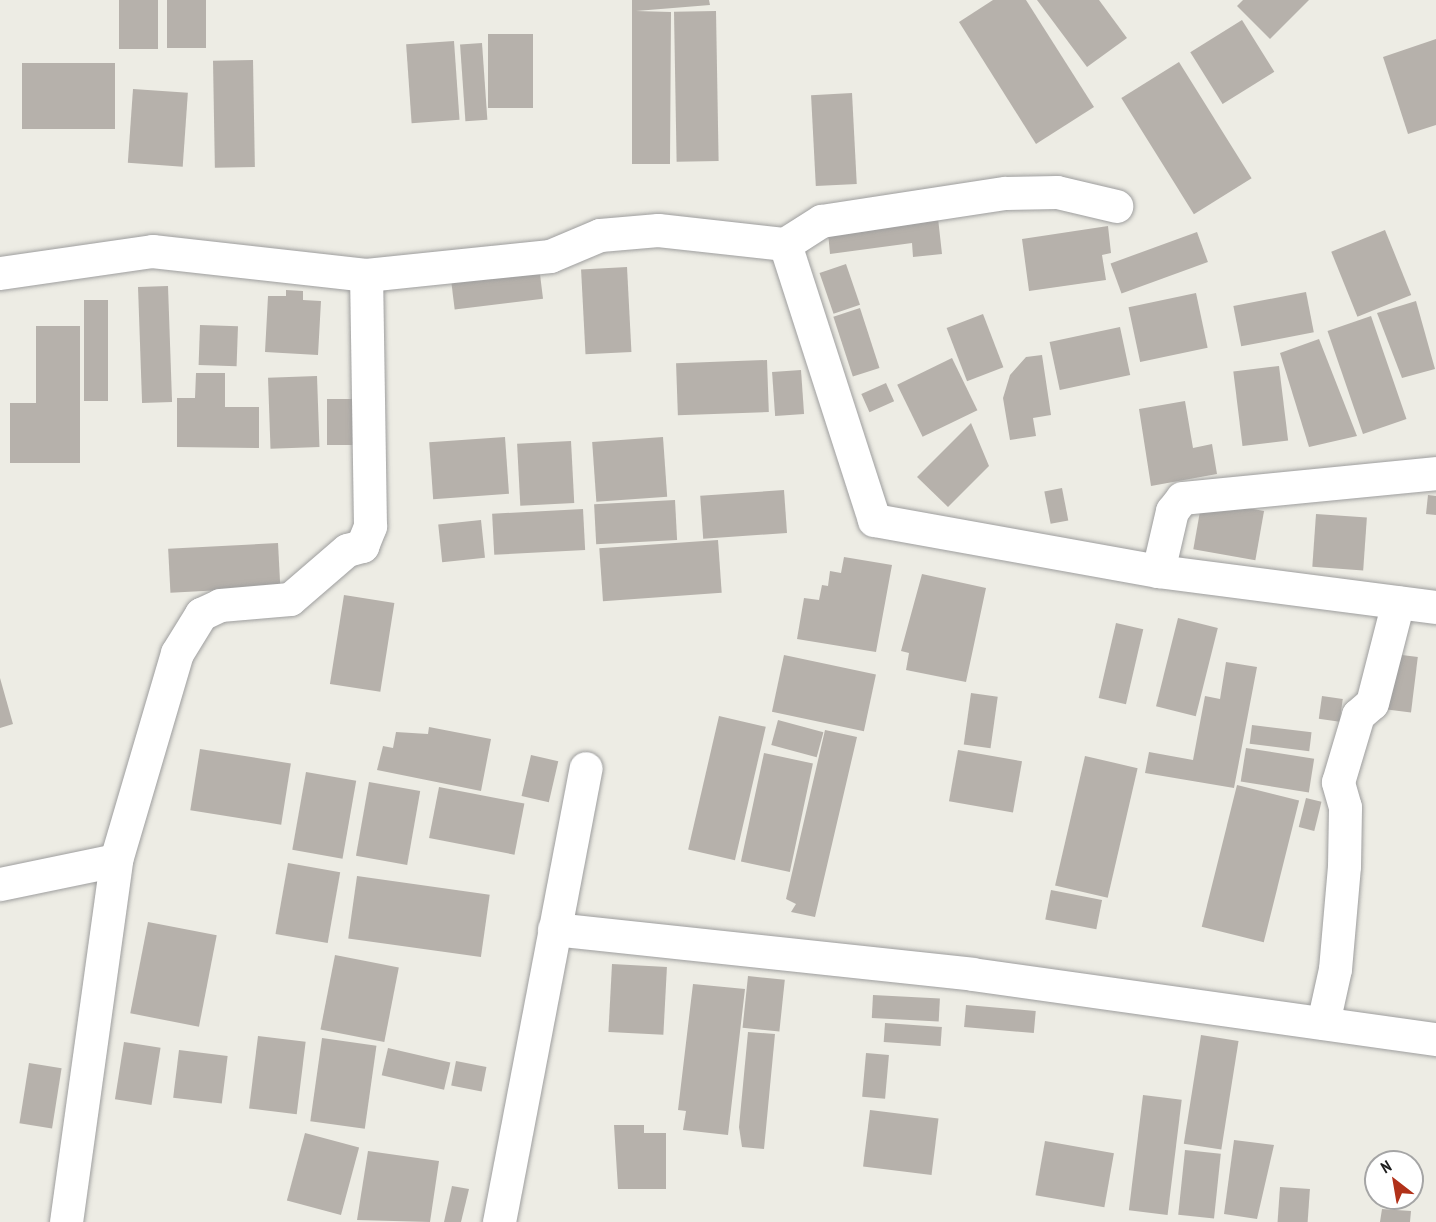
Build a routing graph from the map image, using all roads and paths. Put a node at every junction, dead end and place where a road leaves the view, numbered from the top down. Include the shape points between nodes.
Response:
1 (1116, 206) dead end
2 (785, 244) junction
3 (0, 273) edge
4 (366, 275) junction
5 (1436, 473) edge
6 (1158, 571) junction
7 (1398, 602) junction
8 (1436, 607) edge
9 (586, 768) dead end
10 (116, 860) junction
11 (0, 884) edge
12 (554, 929) junction
13 (1323, 1023) junction
14 (1436, 1039) edge
15 (66, 1222) edge
16 (499, 1222) edge

1 - 2 street via 1057,192 1005,193 821,221
2 - 4 street via 658,230 600,235 550,256
2 - 6 street via 874,520
3 - 4 street via 152,251
4 - 10 street via 370,504 362,546 347,550 290,599 220,605 201,614 189,629
5 - 6 street via 1182,498 1172,511
6 - 7 street
7 - 8 street
7 - 13 street via 1372,703 1358,715 1338,782 1345,807 1344,866 1335,969
9 - 12 street
10 - 11 street
10 - 15 street
12 - 13 street via 972,974
12 - 16 street
13 - 14 street

